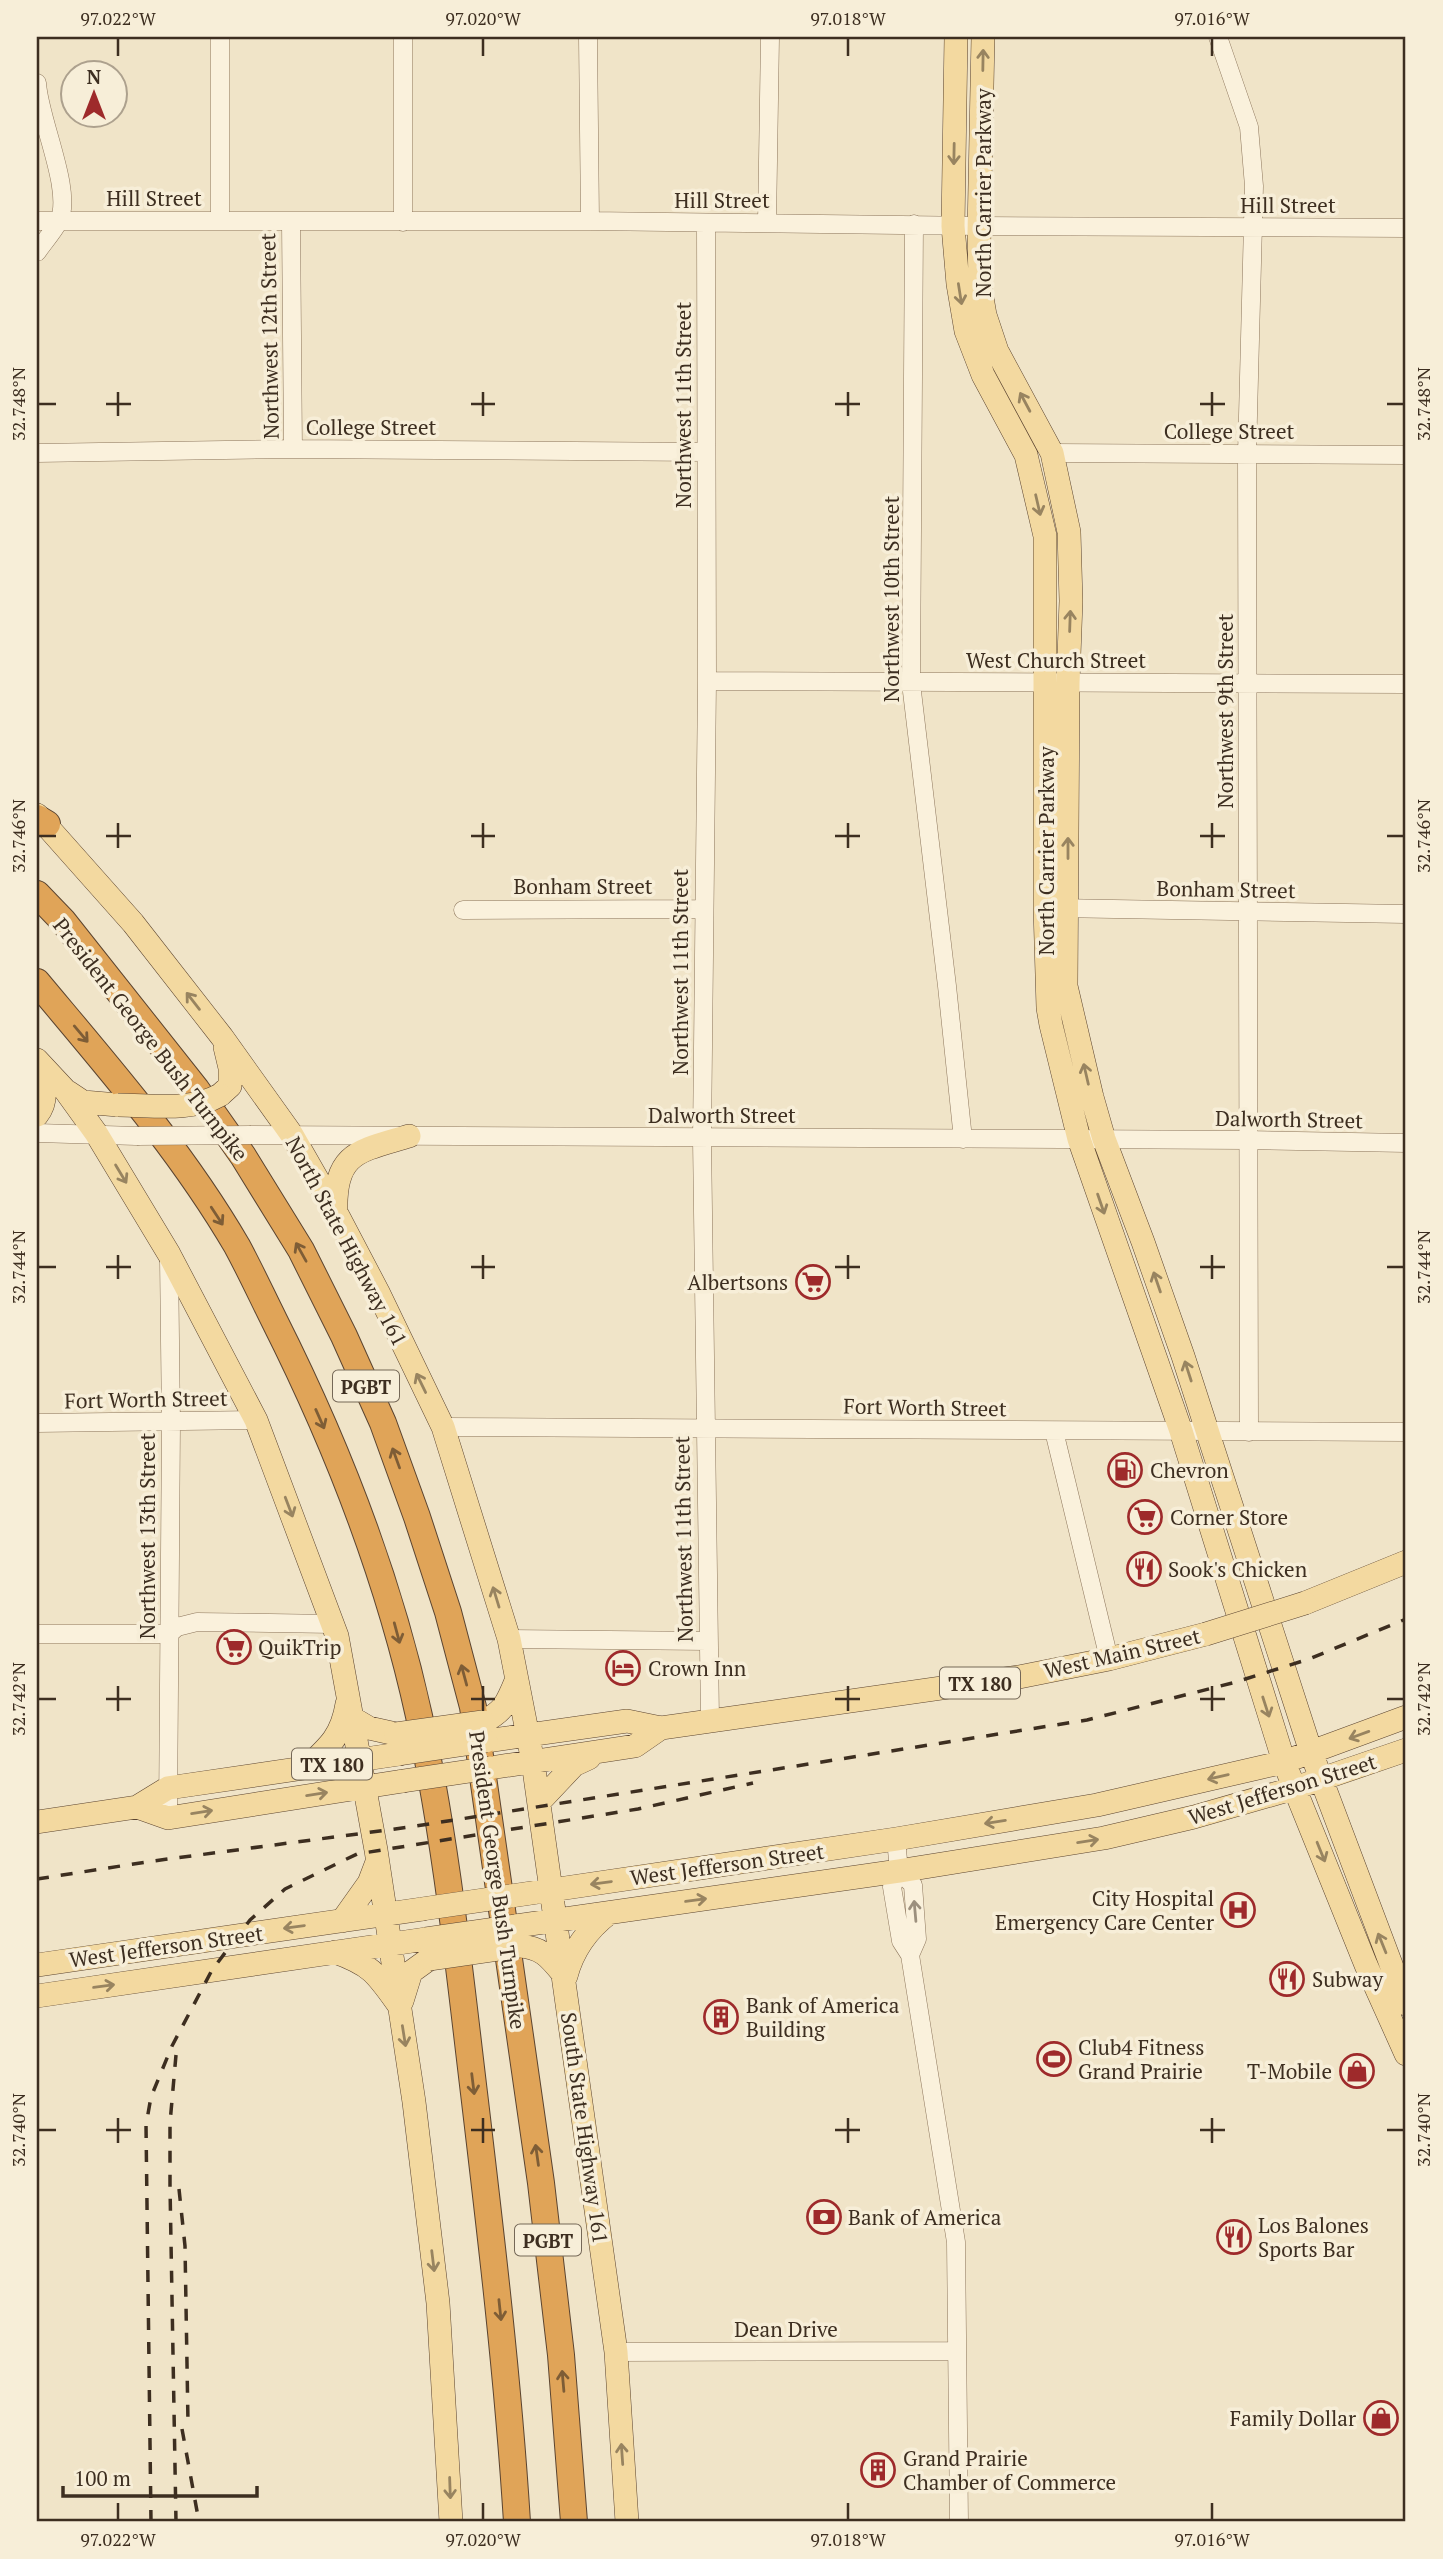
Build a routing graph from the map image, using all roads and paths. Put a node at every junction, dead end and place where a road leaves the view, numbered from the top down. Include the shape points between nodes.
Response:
1 (219, 37) edge
2 (403, 37) edge
3 (588, 37) edge
4 (770, 37) edge
5 (956, 37) edge
6 (984, 37) edge
7 (1218, 37) edge
8 (37, 83) edge
9 (219, 220) junction
10 (37, 221) edge
11 (58, 221) junction
12 (590, 221) junction
13 (291, 222) junction
14 (403, 222) junction
15 (706, 223) junction
16 (767, 223) junction
17 (914, 224) junction
18 (953, 226) junction
19 (979, 226) junction
20 (1254, 228) junction
21 (1406, 228) edge
22 (37, 252) edge
23 (293, 449) junction
24 (705, 452) junction
25 (37, 453) edge
26 (1052, 453) junction
27 (1247, 454) junction
28 (1406, 455) edge
29 (707, 681) junction
30 (911, 683) junction
31 (1056, 683) junction
32 (1248, 684) junction
33 (1406, 684) edge
34 (40, 819) edge
35 (37, 894) edge
36 (1056, 908) junction
37 (703, 909) junction
38 (463, 910) dead end
39 (1248, 912) junction
40 (1406, 914) edge
41 (37, 982) edge
42 (222, 1037) junction
43 (37, 1062) edge
44 (65, 1090) junction
45 (37, 1115) edge
46 (37, 1133) edge
47 (96, 1133) junction
48 (292, 1135) junction
49 (409, 1136) junction
50 (702, 1139) junction
51 (963, 1139) junction
52 (1079, 1139) junction
53 (1104, 1139) junction
54 (1247, 1140) junction
55 (1406, 1143) edge
56 (336, 1212) junction
57 (169, 1254) junction
58 (256, 1420) junction
59 (37, 1423) edge
60 (171, 1423) junction
61 (443, 1427) junction
62 (704, 1427) junction
63 (1181, 1430) junction
64 (1054, 1431) junction
65 (1207, 1431) junction
66 (1249, 1432) junction
67 (1406, 1432) edge
68 (1406, 1562) edge
69 (333, 1624) junction
70 (37, 1634) edge
71 (169, 1634) junction
72 (509, 1639) junction
73 (708, 1641) junction
74 (1109, 1659) junction
75 (518, 1688) junction
76 (348, 1693) junction
77 (1406, 1717) edge
78 (352, 1718) junction
79 (710, 1720) junction
80 (572, 1728) junction
81 (661, 1728) junction
82 (484, 1732) junction
83 (528, 1735) junction
84 (398, 1744) junction
85 (1406, 1750) edge
86 (603, 1751) junction
87 (1311, 1752) junction
88 (360, 1760) junction
89 (533, 1762) junction
90 (1284, 1762) junction
91 (307, 1767) junction
92 (1322, 1779) junction
93 (364, 1787) junction
94 (168, 1788) junction
95 (1295, 1788) junction
96 (540, 1801) junction
97 (137, 1807) junction
98 (169, 1818) junction
99 (37, 1822) edge
100 (896, 1839) junction
101 (377, 1862) junction
102 (899, 1871) junction
103 (551, 1890) junction
104 (609, 1913) junction
105 (386, 1914) junction
106 (342, 1920) junction
107 (556, 1921) junction
108 (517, 1936) junction
109 (391, 1944) junction
110 (427, 1949) junction
111 (335, 1952) junction
112 (37, 1965) edge
113 (564, 1979) junction
114 (37, 1996) edge
115 (1406, 2004) edge
116 (400, 2006) junction
117 (1406, 2054) edge
118 (957, 2351) junction
119 (616, 2353) junction
120 (451, 2522) edge
121 (517, 2522) edge
122 (574, 2522) edge
123 (627, 2522) edge
124 (959, 2522) edge

1 - 9 street
2 - 14 street
3 - 12 street
4 - 16 street
5 -> 18 main road, North Carrier Parkway
19 -> 6 main road, North Carrier Parkway
7 - 20 street, Northwest 9th Street via 1248,127
8 - 11 street via 64,204
9 - 11 street, Hill Street
9 - 13 street, Hill Street
10 - 11 street, Hill Street
11 - 22 street
12 - 14 street, Hill Street
12 - 15 street, Hill Street
13 - 14 street, Hill Street
13 - 23 street, Northwest 12th Street
15 - 16 street, Hill Street
15 - 24 street, Northwest 11th Street
16 - 17 street, Hill Street
17 - 18 street, Hill Street
17 - 30 street, Northwest 10th Street
18 - 19 street, Hill Street
18 -> 31 main road, North Carrier Parkway via 966,331 983,375 1026,455 1045,536
19 - 20 street, Hill Street
26 -> 19 main road, North Carrier Parkway via 997,351 985,315
20 - 21 street, Hill Street
20 - 27 street, Northwest 9th Street
23 - 24 street, College Street
23 - 25 street, College Street
24 - 29 street, Northwest 11th Street
26 - 27 street, College Street
31 -> 26 main road, North Carrier Parkway via 1070,601 1069,532
27 - 28 street, College Street
27 - 32 street, Northwest 9th Street
29 - 30 street, West Church Street
29 - 37 street, Northwest 11th Street
30 - 31 street, West Church Street
30 - 51 street, Northwest 10th Street
31 - 32 street, West Church Street
31 - 36 main road, North Carrier Parkway
32 - 33 street, West Church Street
32 - 39 street, Northwest 9th Street
42 -> 34 main road, North State Highway 161 via 132,923
122 -> 35 highway, President George Bush Turnpike / PGBT via 541,2183 473,1707 417,1517 377,1411 301,1250 196,1089
36 - 39 street, Bonham Street
36 - 52 main road, North Carrier Parkway via 1048,1008
53 -> 36 main road, North Carrier Parkway via 1066,986
37 - 38 street, Bonham Street
37 - 50 street, Northwest 11th Street
39 - 40 street, Bonham Street
39 - 54 street, Northwest 9th Street
41 -> 121 highway, PGBT via 178,1155 237,1248 331,1443 395,1624 419,1716 459,1968 504,2346
42 - 44 main road, bridge via 230,1086 205,1103 83,1102
42 - 48 main road, North State Highway 161
43 - 44 main road
43 - 45 main road via 44,1087
44 - 47 main road
46 - 47 street, Dalworth Street
47 - 48 street, Dalworth Street, bridge
47 -> 57 main road
48 - 49 street, Dalworth Street
48 - 56 main road, North State Highway 161
49 - 50 street, Dalworth Street
49 - 56 main road via 349,1159 335,1188
50 - 51 street, Dalworth Street
50 - 62 street, Northwest 11th Street
51 - 52 street, Dalworth Street
52 - 53 street, Dalworth Street
52 -> 63 main road, North Carrier Parkway
53 - 54 street, Dalworth Street
65 -> 53 main road, North Carrier Parkway
54 - 55 street, Dalworth Street
54 - 66 street, Northwest 9th Street
61 -> 56 main road, North State Highway 161
57 - 58 main road
57 - 60 street, Northwest 13th Street
58 - 60 street, Fort Worth Street
58 -> 69 main road
59 - 60 street, Fort Worth Street
60 - 71 street, Northwest 13th Street
61 - 62 street, Fort Worth Street
72 -> 61 main road, North State Highway 161
62 - 64 street, Fort Worth Street
62 - 73 street, Northwest 11th Street
63 - 64 street, Fort Worth Street
63 - 65 street, Fort Worth Street
63 -> 90 main road, North Carrier Parkway
64 - 74 street
65 - 66 street, Fort Worth Street
65 - 87 main road, North Carrier Parkway
66 - 67 street, Fort Worth Street
68 - 74 main road, West Main Street / TX 180, bridge via 1305,1603
69 - 71 street via 197,1622
69 - 76 main road
70 - 71 street
71 - 94 street, Northwest 13th Street
72 - 73 street
72 - 75 main road, North State Highway 161
73 - 79 street, Northwest 11th Street
74 - 79 main road, West Main Street / TX 180 via 1020,1677
75 - 80 main road via 542,1713
75 - 82 main road
75 - 83 main road, North State Highway 161
76 - 78 main road
76 - 91 main road via 344,1725 328,1749
77 -> 87 main road, West Jefferson Street
78 - 84 main road
78 - 88 main road
79 - 81 main road, West Main Street / TX 180
80 - 81 main road, West Main Street / TX 180 via 627,1721
80 - 83 main road, West Main Street / TX 180
81 - 86 main road, West Main Street / TX 180 via 635,1746
82 - 83 main road, West Main Street / TX 180
82 - 84 main road, West Main Street / TX 180, bridge
83 - 89 main road, South State Highway 161
84 - 88 main road, West Main Street / TX 180
85 - 92 main road, West Jefferson Street
86 - 89 main road, West Main Street / TX 180
86 - 96 main road via 574,1765
87 - 90 main road, West Jefferson Street
87 - 92 main road, North Carrier Parkway
88 - 91 main road, West Main Street / TX 180
88 - 93 main road
89 - 93 main road, West Main Street / TX 180, bridge
89 - 96 main road, South State Highway 161
90 - 95 main road, North Carrier Parkway
90 -> 100 main road, West Jefferson Street via 1097,1805
91 - 94 main road, West Main Street / TX 180
92 - 95 main road, West Jefferson Street
115 -> 92 main road, North Carrier Parkway
98 -> 93 main road, West Main Street / TX 180
93 - 101 main road
94 - 97 main road, West Main Street / TX 180
94 - 98 street, Northwest 13th Street
102 -> 95 main road, West Jefferson Street via 1104,1838
95 -> 117 main road, North Carrier Parkway
96 - 103 main road, South State Highway 161
97 - 98 main road, West Main Street / TX 180
97 - 99 main road, West Main Street / TX 180
100 - 102 street
100 -> 103 main road, West Jefferson Street
101 - 105 main road
101 - 106 main road
104 -> 102 main road, West Jefferson Street
102 - 118 street via 913,1885 917,1939 910,1955 956,2242
103 - 105 main road, West Jefferson Street, bridge
103 - 107 main road, South State Highway 161
104 - 107 main road, West Jefferson Street
104 - 113 main road via 578,1945
105 - 106 main road, West Jefferson Street
105 - 109 main road
106 -> 112 main road, West Jefferson Street
107 - 108 main road, West Jefferson Street
107 - 113 main road, South State Highway 161
108 - 110 main road, West Jefferson Street, bridge
108 - 113 main road via 547,1954
109 - 110 main road, West Jefferson Street
109 - 111 main road, West Jefferson Street
109 - 116 main road
110 - 116 main road via 411,1972
114 -> 111 main road, West Jefferson Street
111 - 116 main road via 372,1968
113 - 119 main road, South State Highway 161
116 -> 120 main road via 438,2303
118 - 119 street, Dean Drive
118 - 124 street
123 -> 119 main road, South State Highway 161

